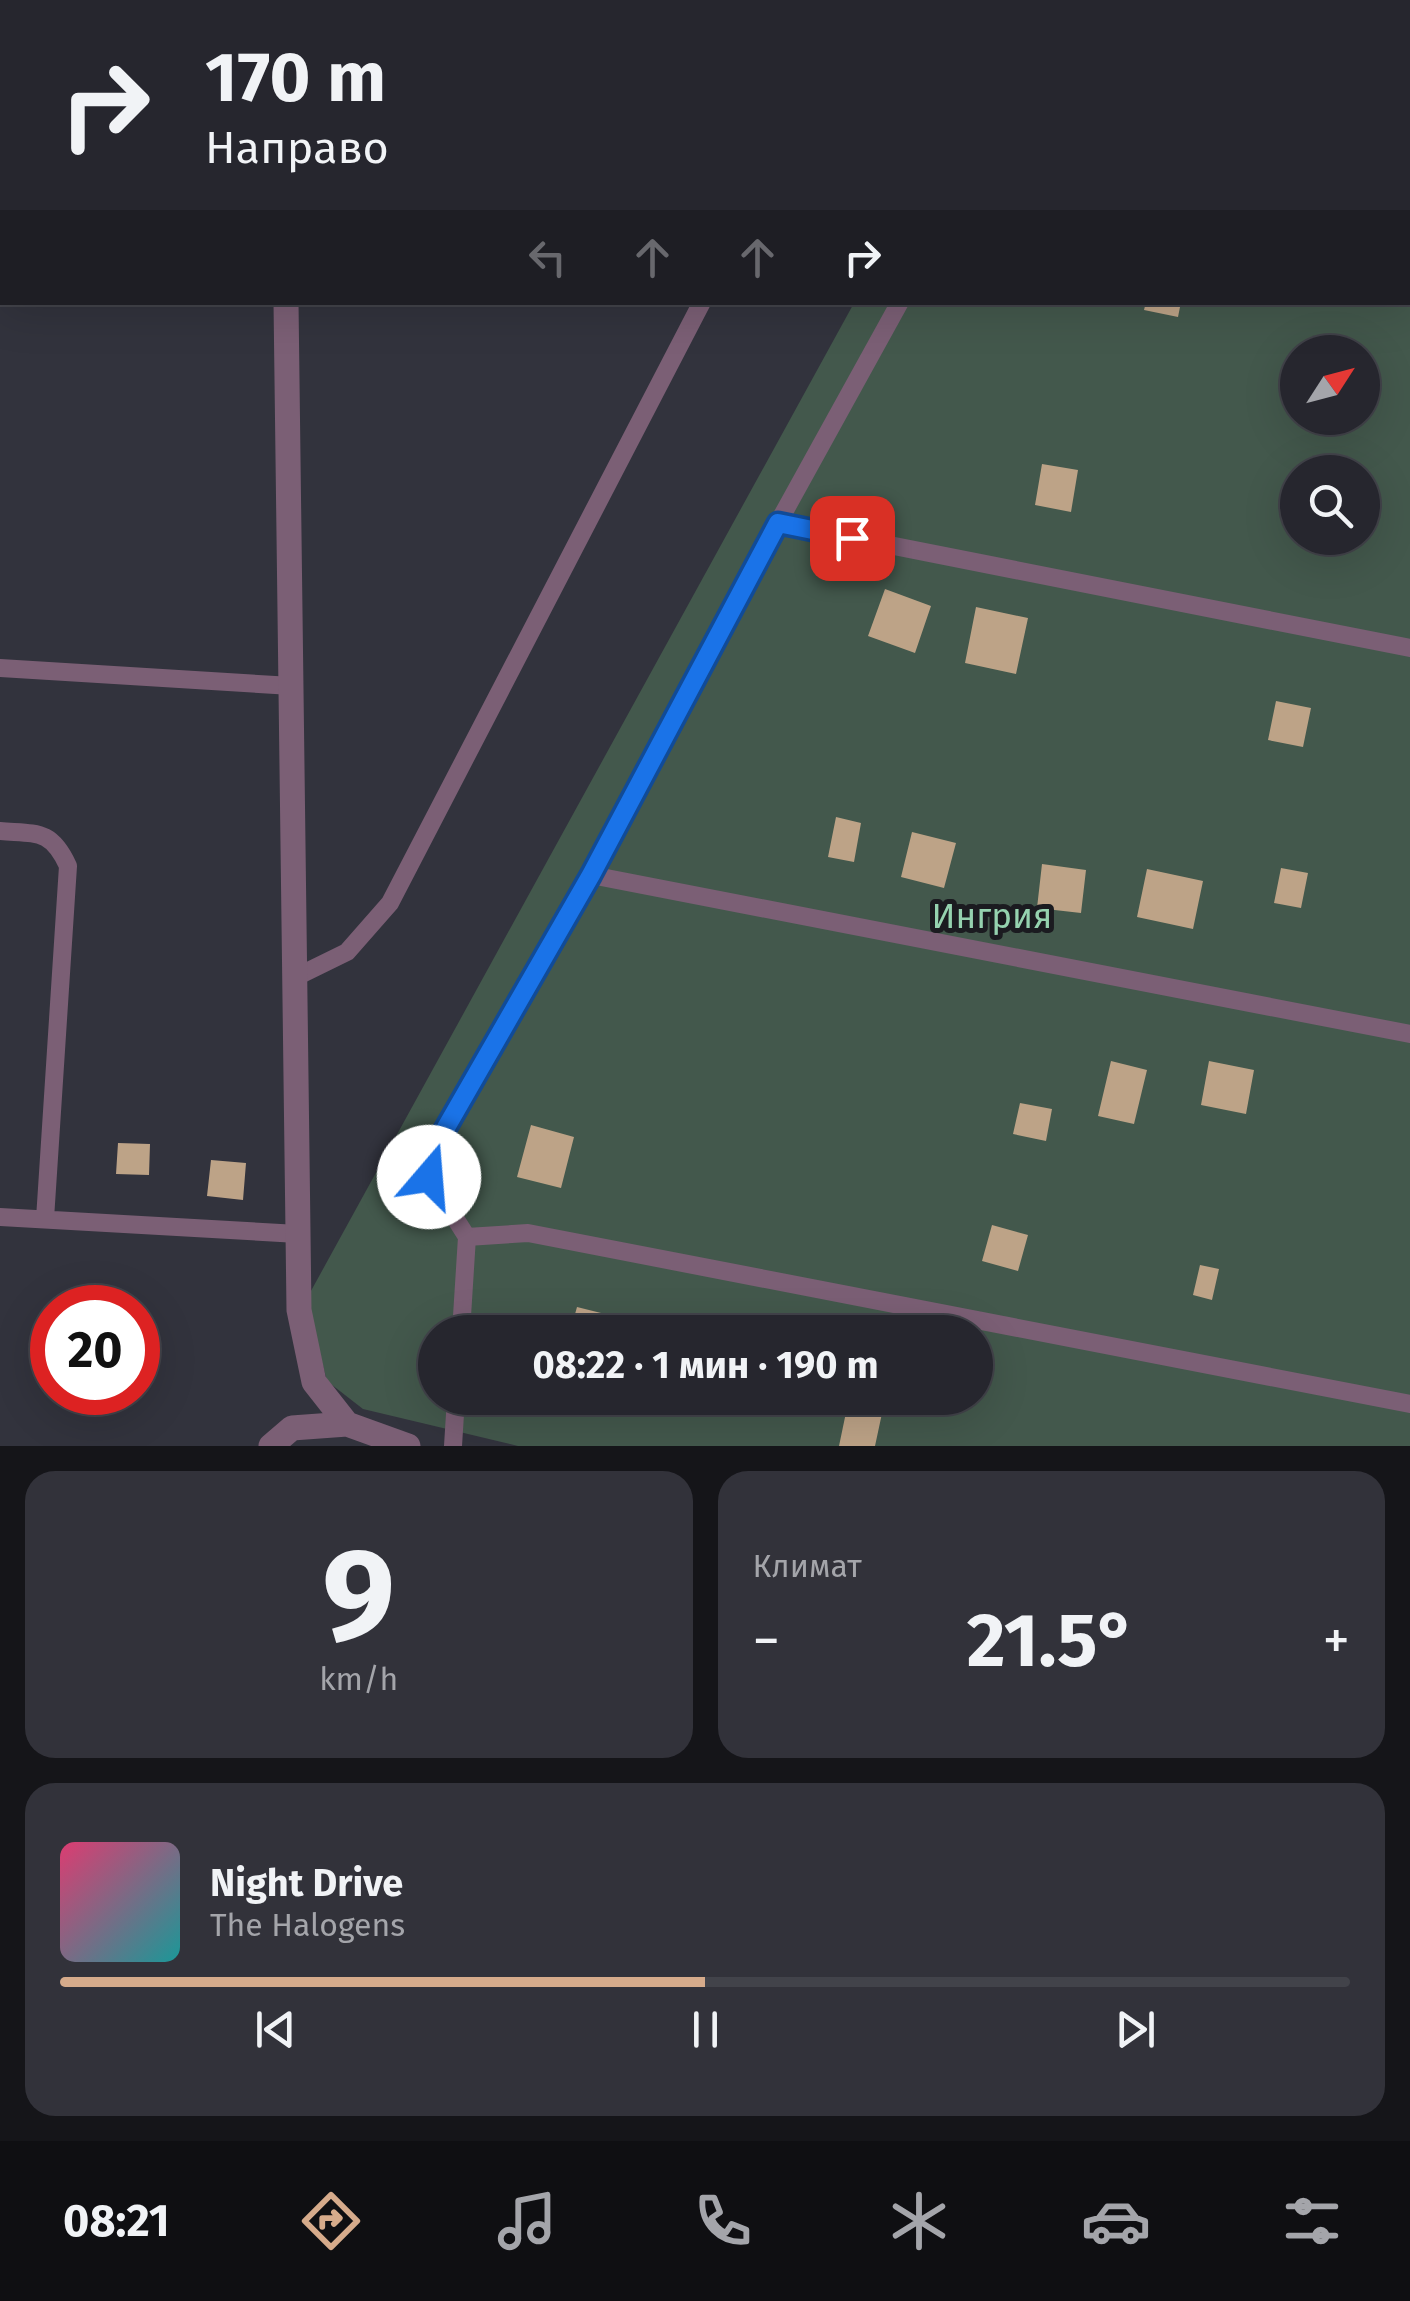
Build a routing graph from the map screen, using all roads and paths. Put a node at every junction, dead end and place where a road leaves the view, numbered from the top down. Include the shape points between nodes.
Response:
1 (286, 305) edge
2 (700, 305) edge
3 (898, 305) edge
4 (778, 523) junction
5 (1410, 648) edge
6 (0, 668) edge
7 (292, 686) junction
8 (0, 830) edge
9 (591, 875) junction
10 (296, 976) junction
11 (1410, 1034) edge
12 (0, 1216) edge
13 (45, 1219) junction
14 (298, 1234) junction
15 (468, 1236) junction
16 (462, 1315) edge
17 (1410, 1404) edge
18 (455, 1415) edge
19 (348, 1424) junction
20 (271, 1446) edge
21 (408, 1446) edge
22 (453, 1446) edge

1 - 7 street
2 - 10 lane via 390,903 347,952
3 - 4 lane
4 - 5 lane
4 - 9 lane
6 - 7 lane
7 - 10 street
8 - 13 lane via 44,834 68,866
9 - 11 lane
9 - 15 lane via 432,1152 429,1177
10 - 14 street
12 - 13 lane
13 - 14 lane
14 - 19 street via 299,1310 314,1382
15 - 16 lane
15 - 17 lane via 528,1232
18 - 22 lane
19 - 20 street via 292,1428
19 - 21 street

